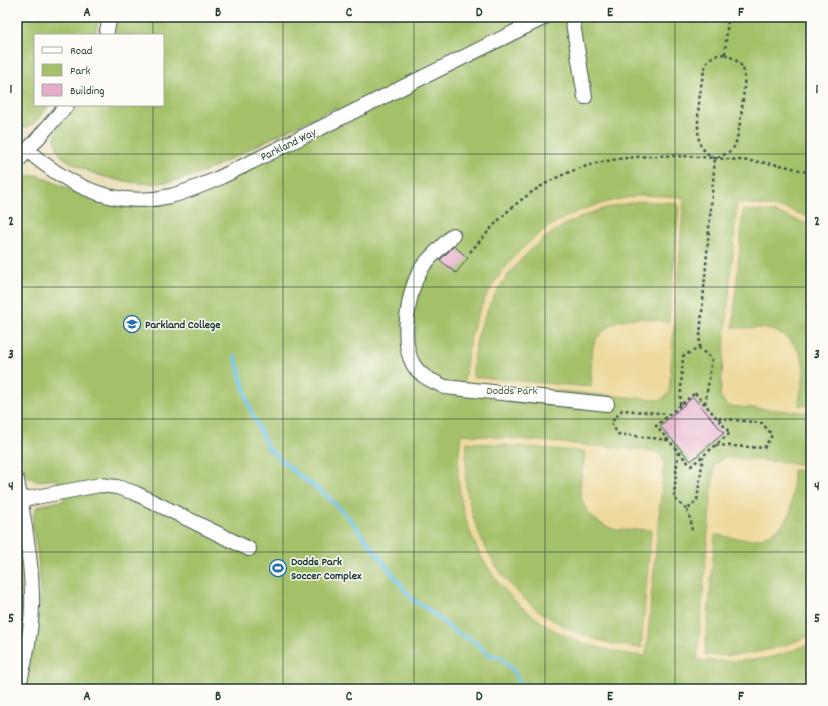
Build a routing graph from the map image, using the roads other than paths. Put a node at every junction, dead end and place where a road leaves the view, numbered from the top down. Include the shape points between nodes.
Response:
1 (110, 17) edge
2 (546, 17) edge
3 (572, 17) edge
4 (106, 34) edge
5 (585, 97) dead end
6 (66, 106) edge
7 (27, 150) junction
8 (17, 162) edge
9 (453, 235) dead end
10 (607, 404) dead end
11 (17, 480) edge
12 (20, 500) junction
13 (249, 548) dead end
14 (18, 689) edge

1 - 4 street
2 - 7 street, Parkland Way via 219,178 169,197 140,200 81,188 68,182
3 - 5 street
6 - 7 street
7 - 8 street
9 - 10 street via 422,268 411,290 408,351 414,365 425,378 445,387
11 - 12 street
12 - 13 street via 100,485 117,487 135,493
12 - 14 street via 31,580 32,608 29,638

